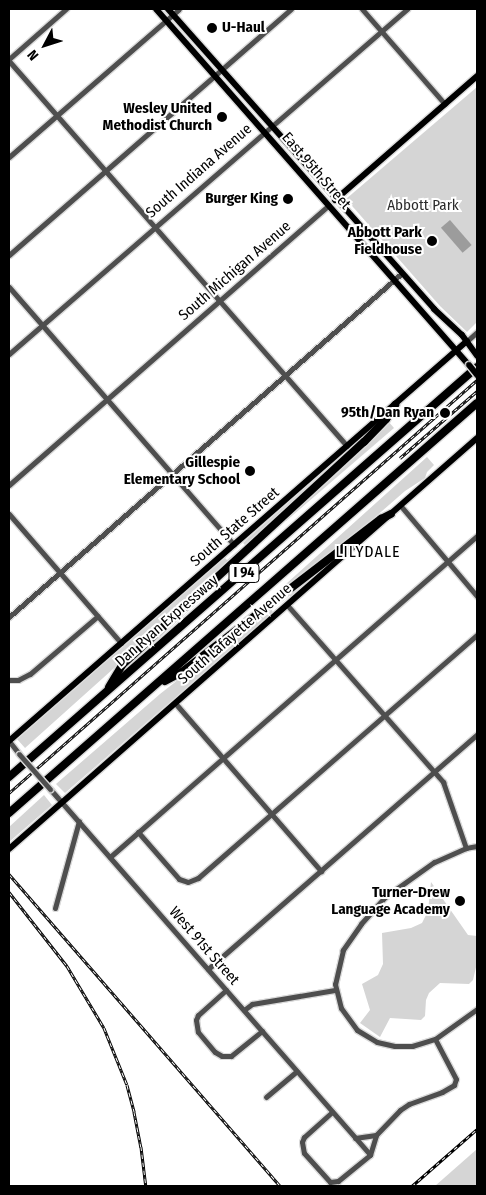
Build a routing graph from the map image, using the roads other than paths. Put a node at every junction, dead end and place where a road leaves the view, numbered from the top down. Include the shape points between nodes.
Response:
1 (66, 9) edge
2 (156, 9) edge
3 (179, 9) edge
4 (291, 9) edge
5 (362, 9) edge
6 (408, 9) edge
7 (170, 12) edge
8 (166, 20) junction
9 (381, 32) junction
10 (9, 60) edge
11 (222, 69) junction
12 (215, 75) junction
13 (477, 76) edge
14 (445, 104) junction
15 (57, 115) junction
16 (272, 126) junction
17 (265, 132) junction
18 (9, 157) edge
19 (106, 171) junction
20 (336, 199) junction
21 (329, 205) junction
22 (154, 227) junction
23 (9, 255) edge
24 (402, 273) junction
25 (395, 279) junction
26 (9, 287) edge
27 (220, 301) junction
28 (42, 325) junction
29 (477, 332) edge
30 (466, 341) junction
31 (456, 350) junction
32 (9, 354) edge
33 (477, 356) edge
34 (477, 367) edge
35 (477, 375) edge
36 (285, 376) junction
37 (107, 400) junction
38 (477, 403) edge
39 (395, 404) junction
40 (477, 438) edge
41 (347, 446) junction
42 (172, 474) junction
43 (9, 485) edge
44 (400, 505) junction
45 (9, 514) edge
46 (391, 514) junction
47 (477, 536) edge
48 (234, 544) junction
49 (448, 561) junction
50 (60, 572) junction
51 (477, 596) edge
52 (288, 606) junction
53 (9, 616) edge
54 (98, 616) junction
55 (477, 635) edge
56 (121, 643) junction
57 (335, 660) junction
58 (9, 680) edge
59 (154, 687) junction
60 (104, 694) junction
61 (175, 703) junction
62 (384, 716) junction
63 (477, 734) edge
64 (9, 741) edge
65 (223, 758) junction
66 (434, 772) junction
67 (9, 777) edge
68 (61, 801) junction
69 (9, 813) edge
70 (271, 814) junction
71 (79, 821) junction
72 (138, 832) junction
73 (477, 846) edge
74 (466, 848) junction
75 (9, 849) edge
76 (110, 857) junction
77 (321, 871) junction
78 (55, 908) dead end
79 (208, 969) junction
80 (226, 990) junction
81 (335, 990) junction
82 (477, 1009) edge
83 (244, 1010) junction
84 (262, 1031) junction
85 (435, 1039) junction
86 (297, 1071) junction
87 (266, 1097) dead end
88 (332, 1112) junction
89 (376, 1135) junction
90 (356, 1138) junction
91 (370, 1155) junction

1 - 10 street
2 - 8 main road, East 95th Street
3 - 7 street
4 - 11 street
5 - 9 street
6 - 9 street, South Indiana Avenue
7 - 8 street
7 - 11 main road, East 95th Street
8 - 12 main road, East 95th Street
8 - 15 street
9 - 14 street
9 - 16 street, South Indiana Avenue
10 - 15 street
11 - 12 street
11 - 16 main road, East 95th Street
12 - 17 main road, East 95th Street
12 - 19 street
13 - 14 main road, South Michigan Avenue
14 - 20 main road, South Michigan Avenue
15 - 18 street
15 - 19 street
16 - 17 street, South Indiana Avenue
16 - 20 main road, East 95th Street
17 - 21 main road, East 95th Street
17 - 22 street, South Indiana Avenue
19 - 22 street
19 - 23 street
20 - 21 main road, South Michigan Avenue
20 - 24 main road, East 95th Street
21 - 25 main road, East 95th Street
21 - 27 street, South Michigan Avenue
22 - 27 street
22 - 28 street, South Indiana Avenue
24 - 25 street
24 - 30 main road, East 95th Street
25 - 31 main road, East 95th Street
25 - 36 street
26 - 28 street
27 - 36 street
27 - 37 street, South Michigan Avenue
28 - 32 street, South Indiana Avenue
28 - 37 street
29 - 30 street, South State Street
30 - 31 main road, South State Street
30 - 33 main road, East 95th Street
31 - 35 main road, East 95th Street, bridge
31 - 39 main road, South State Street
34 - 60 highway, Dan Ryan Expressway / I 94
36 - 41 street
36 - 42 street
37 - 42 street
37 - 43 street, South Michigan Avenue
38 - 59 highway, I 94
39 - 41 main road, South State Street
39 - 60 highway via 364,442 122,665
40 - 44 main road, South Lafayette Avenue
41 - 48 main road, South State Street
42 - 48 street
42 - 50 street
44 - 46 main road, South Lafayette Avenue
44 - 49 street
45 - 50 street
46 - 52 main road, South Lafayette Avenue
46 - 59 highway via 182,672
47 - 49 street
48 - 56 main road, South State Street
49 - 51 street
49 - 57 street
50 - 53 street
50 - 54 street
52 - 57 street
52 - 61 main road, South Lafayette Avenue
54 - 56 street
54 - 58 street via 30,674
55 - 62 street
56 - 64 main road, South State Street
57 - 62 street
57 - 65 street
59 - 69 highway, I 94
60 - 67 highway, Dan Ryan Expressway / I 94
61 - 65 street
61 - 68 main road, South Lafayette Avenue
62 - 66 street
62 - 70 street
63 - 66 street
64 - 68 street, West 91st Street, bridge
65 - 70 street
65 - 72 street
66 - 74 street via 442,782
66 - 77 street
68 - 71 street, West 91st Street
68 - 75 main road, South Lafayette Avenue
70 - 72 street via 198,878 188,882 175,876
70 - 77 street
71 - 76 street, West 91st Street
71 - 78 street
72 - 76 street
73 - 74 street
74 - 81 street via 431,864 400,885 372,911 343,950
76 - 79 street, West 91st Street
77 - 79 street
79 - 80 street, West 91st Street
80 - 83 street, West 91st Street
80 - 84 street via 198,1015 198,1032 222,1056 236,1054
81 - 83 street via 252,1004
81 - 85 street via 341,1008 353,1025 377,1042 402,1046
82 - 85 street
83 - 84 street, West 91st Street
84 - 86 street, West 91st Street
85 - 89 street via 456,1078 454,1085 409,1104
86 - 87 street
86 - 88 street, West 91st Street
88 - 90 street, West 91st Street
88 - 91 street via 304,1137 304,1153 330,1182 340,1180
89 - 90 street
89 - 91 street
90 - 91 street, West 91st Street

